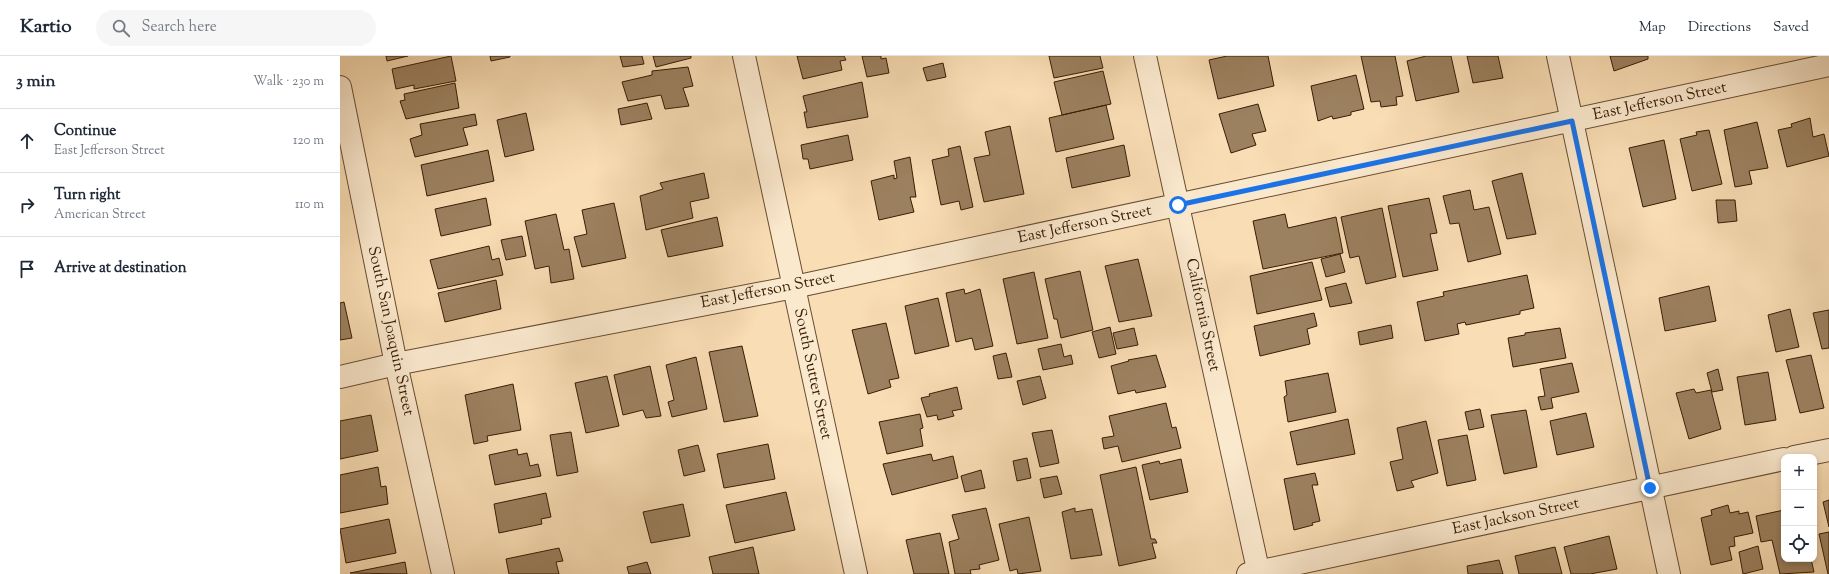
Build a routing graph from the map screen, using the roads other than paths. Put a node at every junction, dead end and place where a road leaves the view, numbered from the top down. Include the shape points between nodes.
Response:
1 (744, 56) edge
2 (1145, 56) edge
3 (1558, 56) edge
4 (1829, 65) edge
5 (340, 87) edge
6 (1572, 121) junction
7 (1178, 205) junction
8 (794, 287) junction
9 (396, 364) junction
10 (340, 377) edge
11 (1829, 450) edge
12 (1809, 454) edge
13 (1781, 460) edge
14 (1650, 488) junction
15 (1256, 573) edge
16 (443, 574) edge
17 (856, 574) edge
18 (1668, 574) edge

1 - 8 street, South Sutter Street
2 - 7 street, California Street
3 - 6 street
4 - 6 street, East Jefferson Street
5 - 9 street, South San Joaquin Street
6 - 7 street, East Jefferson Street
6 - 14 street
7 - 8 street, East Jefferson Street
7 - 15 street, California Street
8 - 9 street, East Jefferson Street
8 - 17 street, South Sutter Street
9 - 10 street, East Jefferson Street
9 - 16 street, South San Joaquin Street
11 - 12 street
13 - 14 street, East Jackson Street
14 - 15 street, East Jackson Street
14 - 18 street

